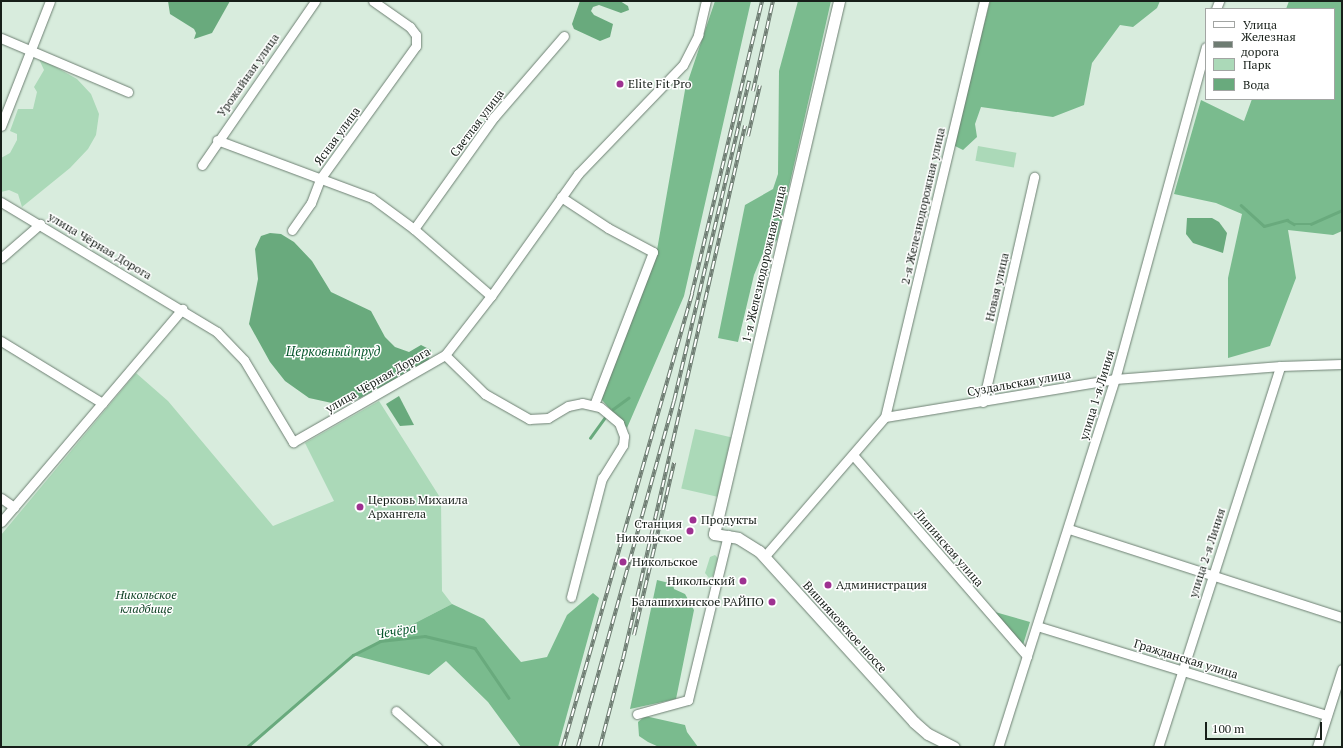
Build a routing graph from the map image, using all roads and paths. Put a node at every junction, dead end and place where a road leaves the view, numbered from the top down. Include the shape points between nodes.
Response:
1 (50, 1) edge
2 (315, 1) edge
3 (373, 1) edge
4 (706, 1) edge
5 (839, 1) edge
6 (984, 1) edge
7 (564, 36) dead end
8 (1, 38) edge
9 (31, 50) junction
10 (1205, 51) edge
11 (128, 92) dead end
12 (1, 126) edge
13 (218, 140) junction
14 (202, 164) dead end
15 (1034, 177) dead end
16 (320, 179) junction
17 (561, 197) junction
18 (1, 202) edge
19 (40, 224) junction
20 (414, 229) junction
21 (292, 230) dead end
22 (1, 258) edge
23 (491, 296) junction
24 (182, 309) junction
25 (1, 341) edge
26 (445, 356) junction
27 (1342, 364) edge
28 (1280, 366) junction
29 (1115, 379) junction
30 (983, 402) junction
31 (102, 403) junction
32 (594, 405) junction
33 (885, 418) junction
34 (852, 455) junction
35 (1, 498) edge
36 (14, 507) junction
37 (1, 522) edge
38 (1069, 529) junction
39 (714, 534) joint
40 (728, 535) junction
41 (764, 557) junction
42 (1213, 575) junction
43 (571, 597) dead end
44 (1342, 617) edge
45 (1037, 626) junction
46 (1028, 656) junction
47 (1342, 669) edge
48 (1182, 670) junction
49 (396, 711) dead end
50 (637, 714) dead end
51 (1327, 715) junction
52 (437, 747) edge
53 (954, 747) edge
54 (998, 747) edge
55 (1158, 747) edge
56 (1317, 747) edge

1 - 9 street
2 - 13 street, Урожайная улица
3 - 16 street, Ясная улица via 398,17 416,35 416,46
4 - 17 street, улица Чёрная Дорога via 698,35 683,65 611,138
5 - 39 street, 1-я Железнодорожная улица
6 - 33 street, 2-я Железнодорожная улица
7 - 20 street, Светлая улица via 494,117
8 - 9 street
9 - 11 street
9 - 12 street
10 - 29 street, улица 1-я Линия
13 - 14 street, Урожайная улица
13 - 16 street
15 - 30 street, Новая улица
16 - 20 street via 372,198
16 - 21 street, Ясная улица via 311,203
17 - 23 street, улица Чёрная Дорога
17 - 32 street via 608,228 653,252
18 - 19 street, улица Чёрная Дорога
19 - 22 street
19 - 24 street, улица Чёрная Дорога
20 - 23 street
23 - 26 street, улица Чёрная Дорога
24 - 26 street, улица Чёрная Дорога via 218,332 244,360 293,442
24 - 31 street
25 - 31 street
26 - 32 street via 485,394 529,419 548,418 573,404
27 - 28 street, Суздальская улица
28 - 29 street, Суздальская улица
28 - 42 street, улица 2-я Линия
29 - 30 street, Суздальская улица
29 - 38 street, улица 1-я Линия
30 - 33 street, Суздальская улица
31 - 36 street
32 - 43 street via 610,414 619,423 624,436 620,452 602,478
33 - 34 street
34 - 41 street
34 - 46 street, Липинская улица
35 - 36 street
36 - 37 street
38 - 42 street
38 - 45 street, улица 1-я Линия
39 - 40 street, Вишняковское шоссе
40 - 41 street, Вишняковское шоссе via 746,542
40 - 50 street via 688,700
41 - 53 street, Вишняковское шоссе via 914,722 928,734
42 - 44 street
42 - 48 street, улица 2-я Линия
45 - 46 street, улица 1-я Линия
45 - 48 street, Гражданская улица
46 - 54 street, улица 1-я Линия
47 - 51 street
48 - 51 street, Гражданская улица
48 - 55 street, улица 2-я Линия
49 - 52 street
51 - 56 street

